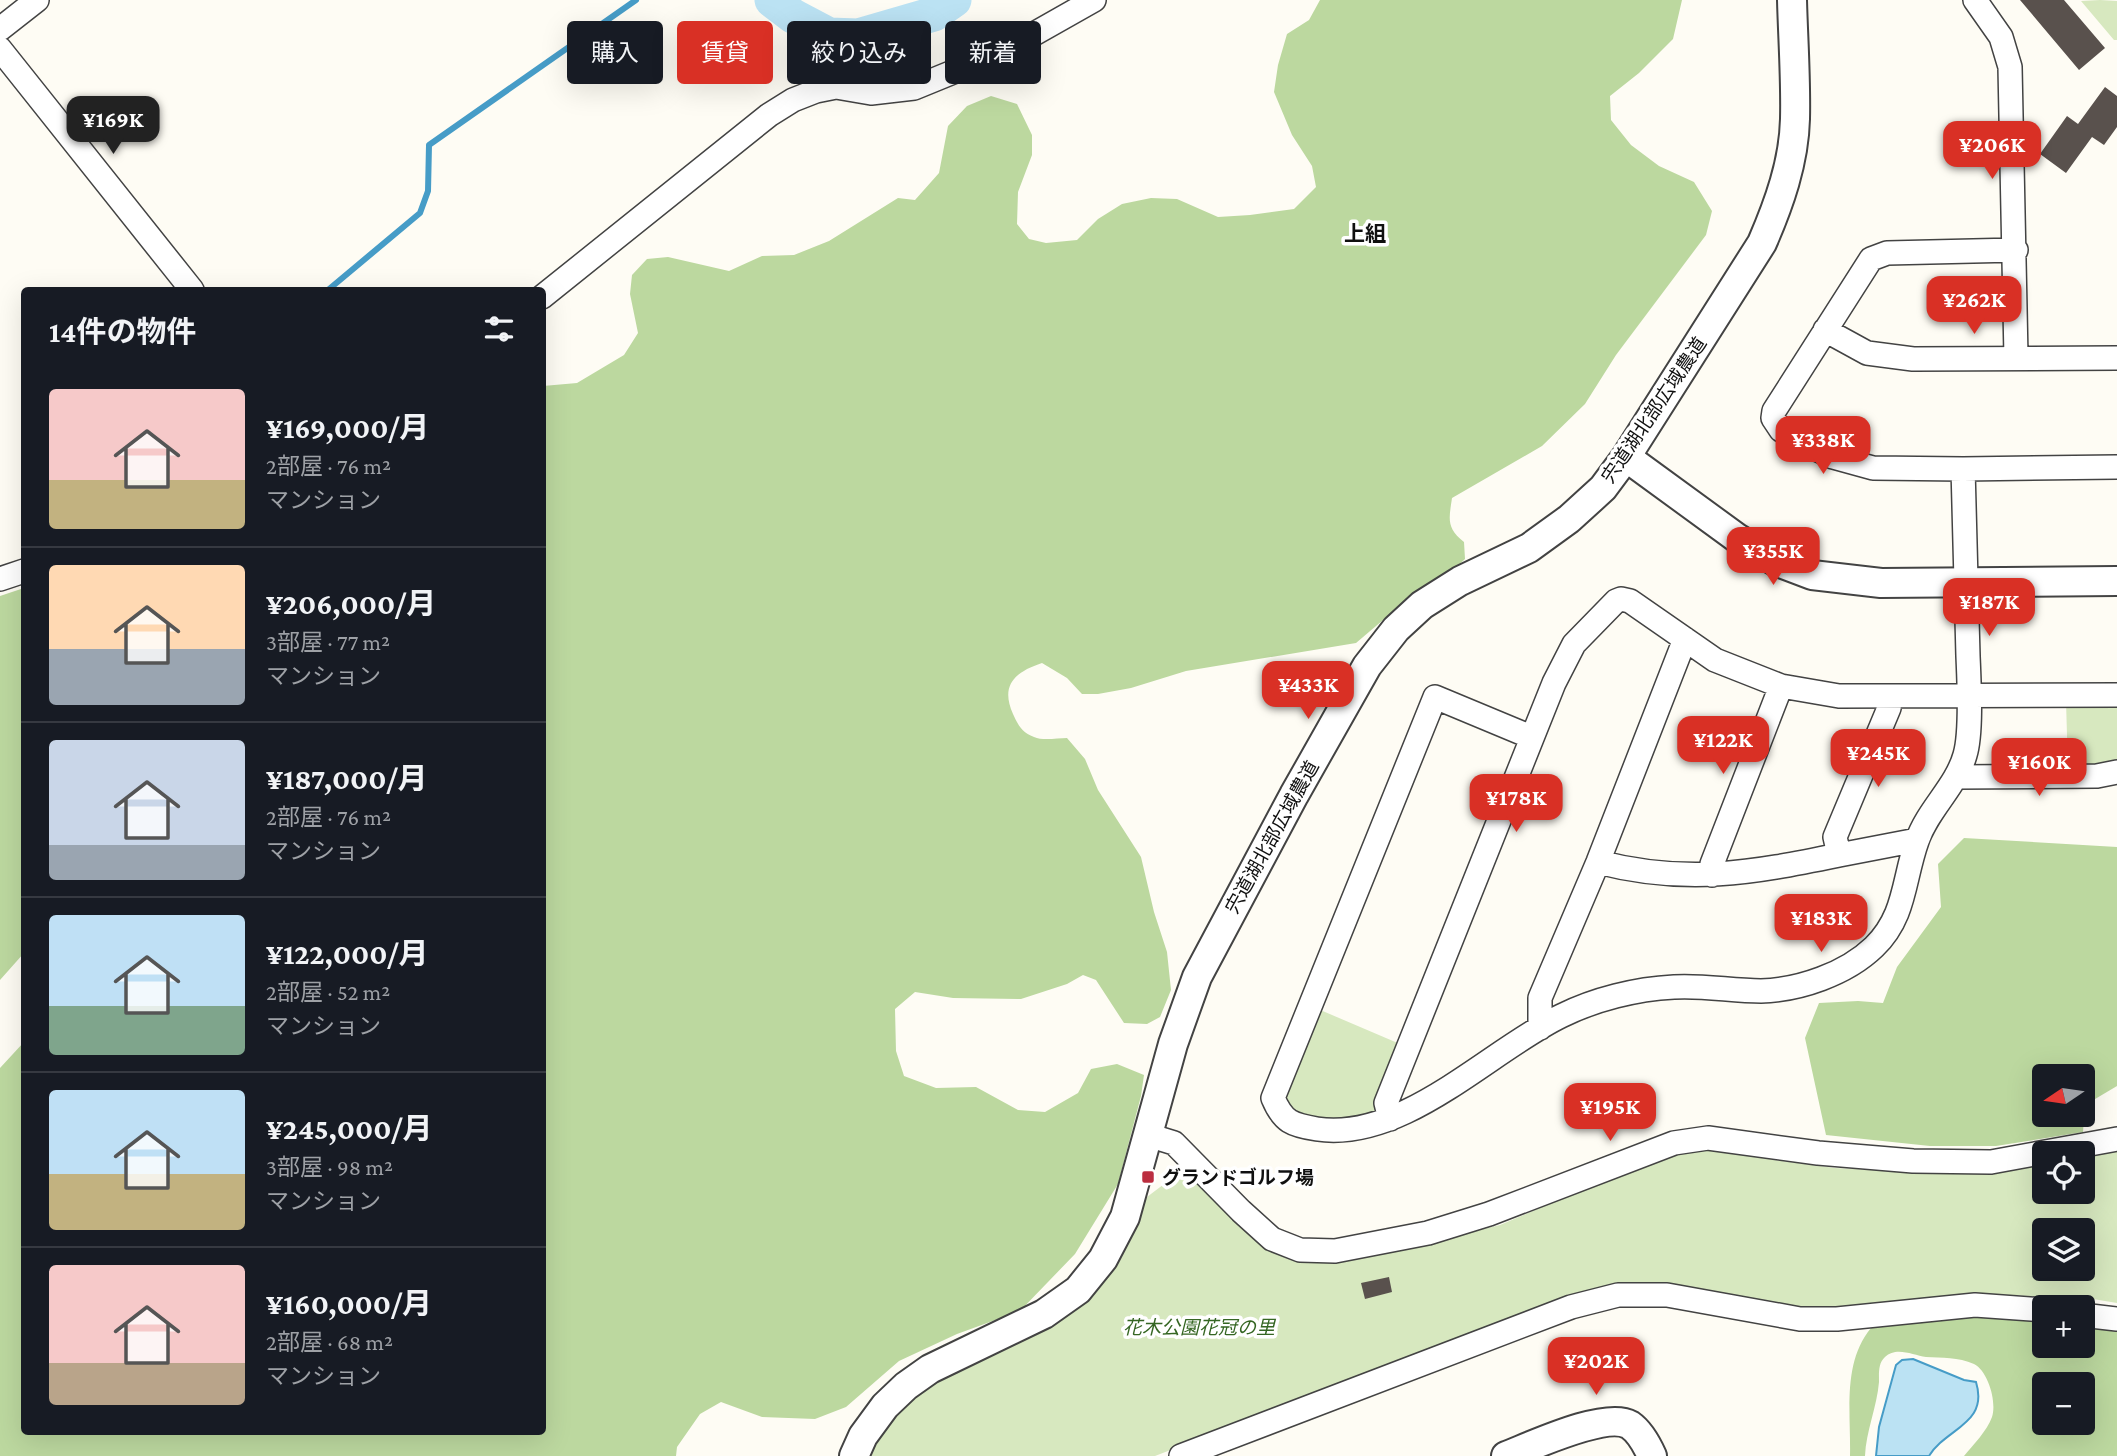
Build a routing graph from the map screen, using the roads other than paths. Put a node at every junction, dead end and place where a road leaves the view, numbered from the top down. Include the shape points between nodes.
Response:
1 (37, 0) edge
2 (1094, 0) edge
3 (1791, 0) edge
4 (1975, 0) edge
5 (0, 29) edge
6 (0, 49) edge
7 (2016, 250) junction
8 (190, 287) edge
9 (546, 294) edge
10 (1825, 330) junction
11 (2017, 357) junction
12 (2117, 358) edge
13 (1626, 457) junction
14 (2117, 467) edge
15 (1963, 468) junction
16 (21, 572) edge
17 (0, 579) edge
18 (2117, 581) edge
19 (1966, 582) junction
20 (1685, 639) junction
21 (1781, 686) junction
22 (1969, 695) junction
23 (2117, 695) edge
24 (1891, 697) junction
25 (1531, 737) junction
26 (2117, 772) edge
27 (1957, 777) junction
28 (1917, 840) junction
29 (1839, 855) junction
30 (1598, 862) junction
31 (1712, 875) junction
32 (1540, 1028) junction
33 (1390, 1119) junction
34 (1148, 1135) junction
35 (2117, 1139) edge
36 (2032, 1309) edge
37 (2095, 1316) edge
38 (2117, 1319) edge
39 (854, 1456) edge
40 (1181, 1456) edge
41 (1506, 1456) edge
42 (1652, 1456) edge

1 - 5 street
2 - 9 street via 1002,52 914,88 871,93 836,87 793,100
3 - 13 street, 宍道湖北部広域農道 via 1795,120 1778,206 1762,243
4 - 7 street via 2001,37 2010,67
6 - 8 street
7 - 10 street via 1877,255 1866,264
7 - 11 street
10 - 11 street via 1867,353 1913,359
10 - 15 street via 1774,411 1780,430 1833,457 1872,468
11 - 12 street
13 - 19 street via 1737,538 1775,561 1812,575 1881,583
13 - 34 street, 宍道湖北部広域農道 via 1603,488 1569,519 1529,548 1422,605 1367,666 1197,977
14 - 15 street
15 - 19 street
16 - 17 street
18 - 19 street
19 - 22 street
20 - 21 street via 1715,660
20 - 25 street via 1630,601 1616,601 1574,644
20 - 30 street
21 - 24 street via 1839,696
21 - 31 street via 1712,864
22 - 23 street
22 - 24 street
22 - 27 street via 1966,752
24 - 29 street via 1835,837
25 - 33 street via 1386,1103
25 - 33 street via 1435,696 1273,1098 1280,1116 1301,1127 1362,1128
26 - 27 street
27 - 28 street
28 - 29 street
28 - 32 street via 1901,907 1891,928 1872,948 1837,972 1763,991 1677,986 1635,991 1561,1015
29 - 31 street
30 - 31 street via 1650,873
30 - 32 street via 1540,998
32 - 33 street
34 - 35 street via 1174,1143 1272,1239 1300,1250 1335,1251 1428,1233 1674,1143 1708,1138 1818,1153 1990,1162
34 - 39 street, 宍道湖北部広域農道 via 1125,1217 1103,1259 1078,1290 1044,1314 930,1368 885,1406
36 - 40 street via 1975,1305 1800,1319 1667,1295 1618,1295 1571,1307
37 - 38 street
41 - 42 street via 1601,1421 1629,1424

